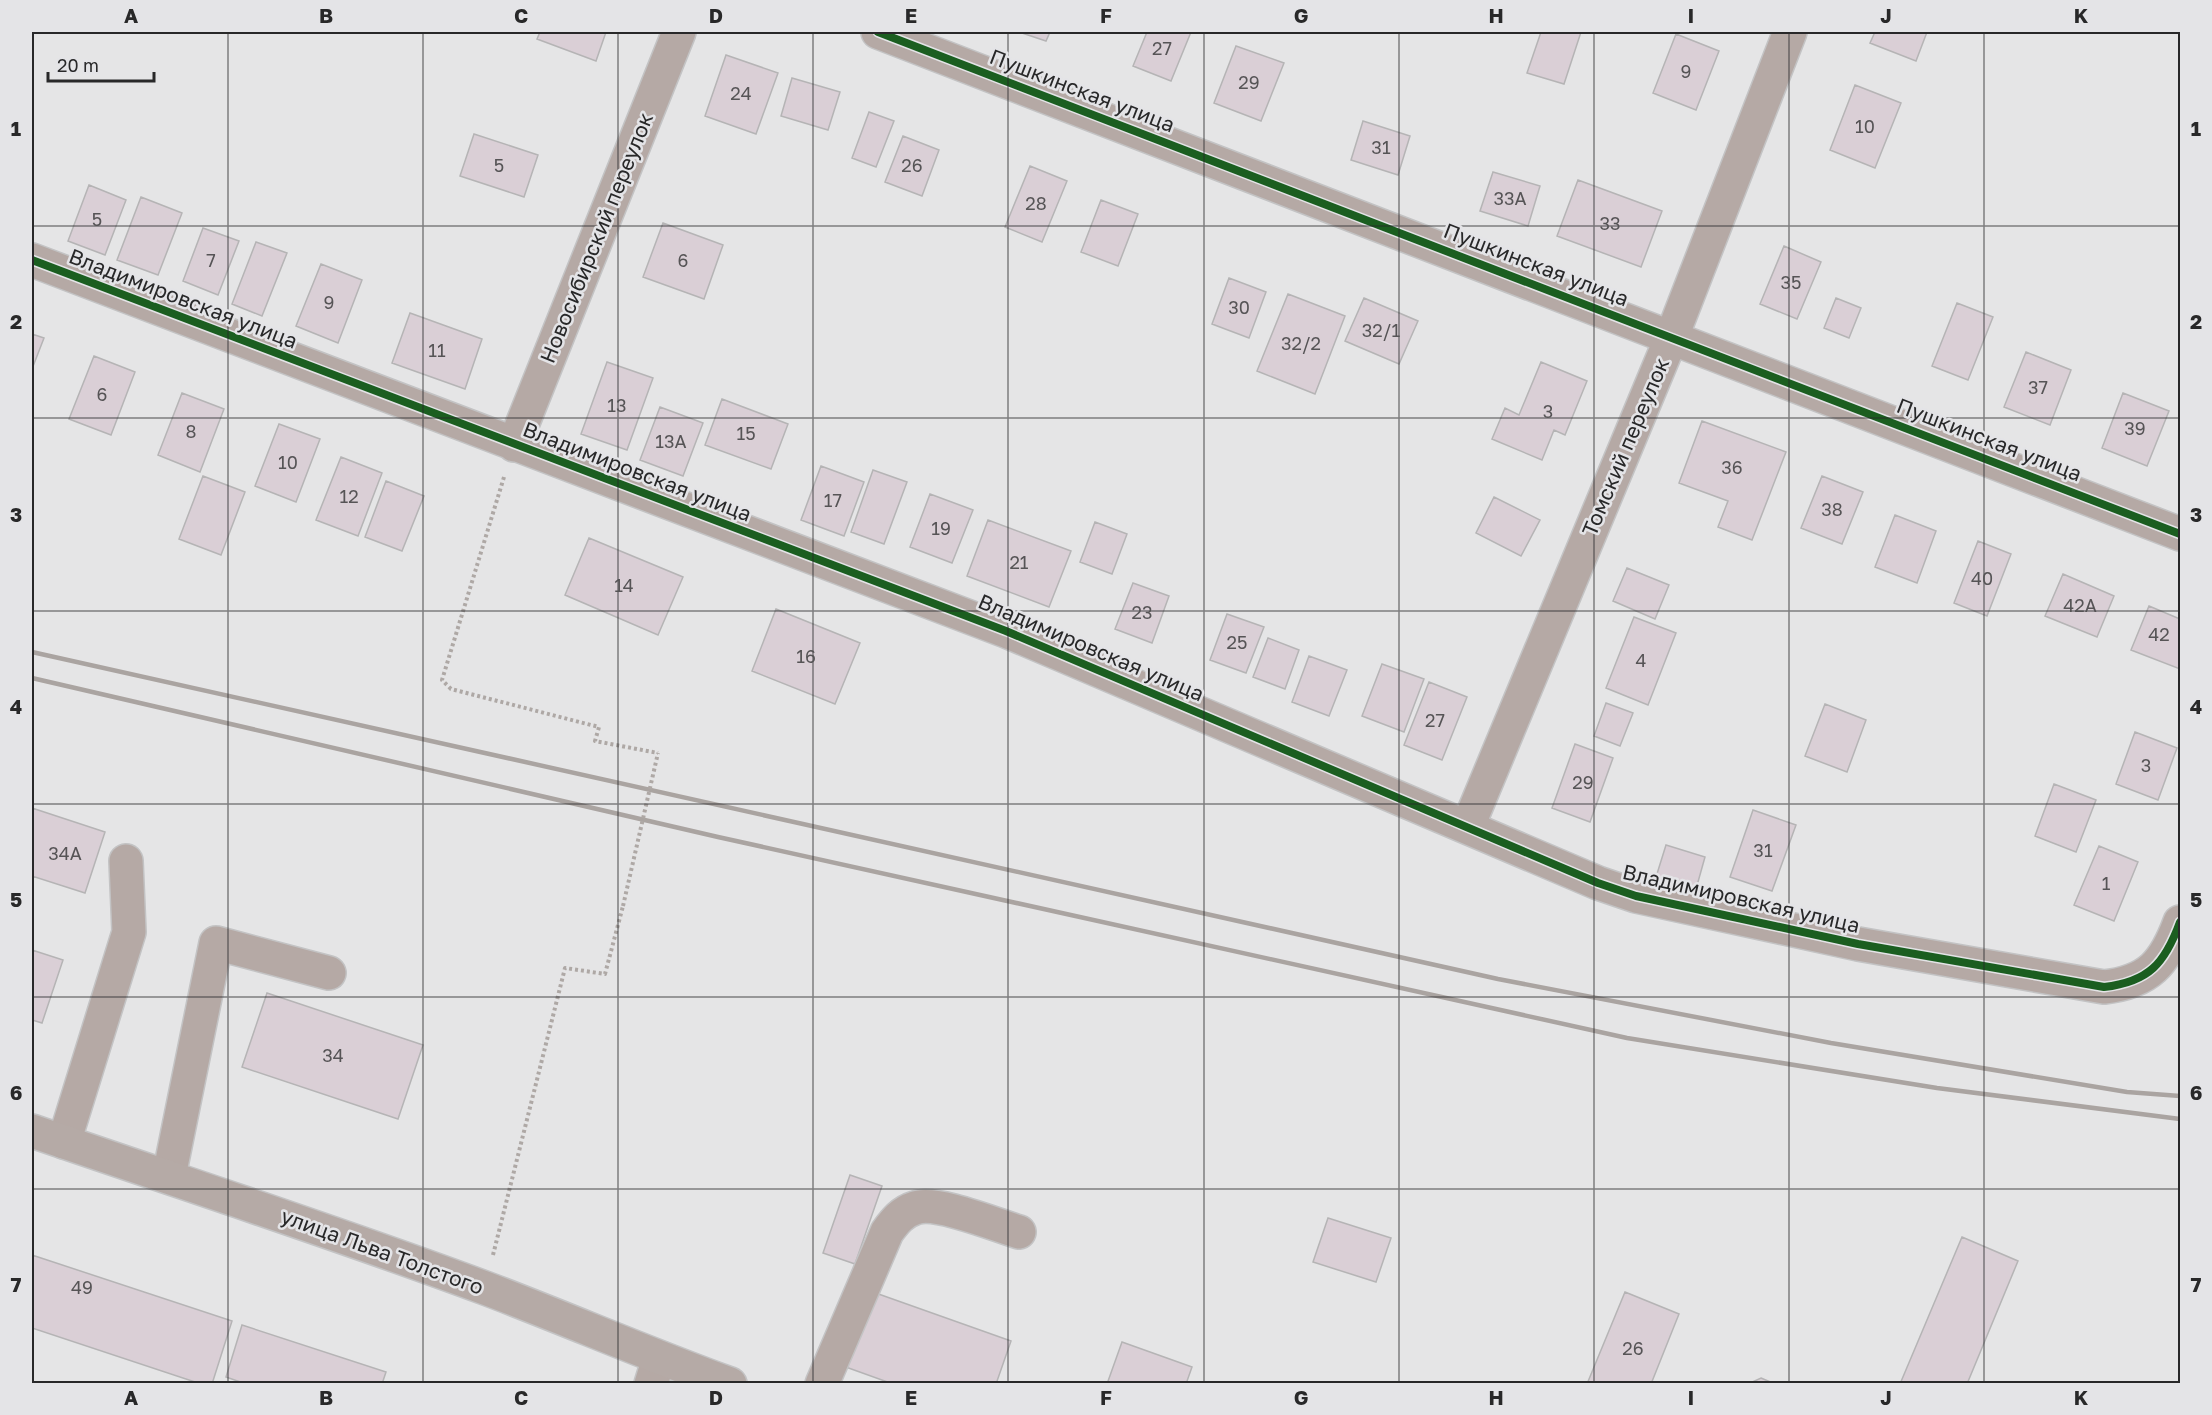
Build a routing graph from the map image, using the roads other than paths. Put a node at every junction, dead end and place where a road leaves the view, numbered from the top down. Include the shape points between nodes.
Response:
1 (679, 32) edge
2 (878, 32) edge
3 (1790, 32) edge
4 (32, 260) edge
5 (1672, 336) junction
6 (514, 445) junction
7 (2181, 534) edge
8 (1468, 826) junction
9 (126, 861) dead end
10 (2181, 922) edge
11 (329, 973) dead end
12 (32, 1131) edge
13 (64, 1142) junction
14 (169, 1176) junction
15 (1019, 1232) dead end
16 (655, 1371) edge
17 (730, 1383) edge
18 (822, 1383) edge

1 - 6 street, Новосибирский переулок
2 - 5 street, Пушкинская улица
3 - 5 street, Томский переулок
4 - 6 street, Владимировская улица
5 - 7 street, Пушкинская улица
5 - 8 street, Томский переулок
6 - 8 street, Владимировская улица via 1006,631
8 - 10 street, Владимировская улица via 1636,896 1858,944 2104,987 2130,984 2151,970 2170,949
9 - 13 street via 129,932
11 - 14 street via 216,943
12 - 13 main road, улица Льва Толстого
13 - 14 main road, улица Льва Толстого
14 - 16 main road, улица Льва Толстого via 485,1288
15 - 18 street via 936,1207 917,1207 899,1216 887,1232
16 - 17 main road, улица Льва Толстого

